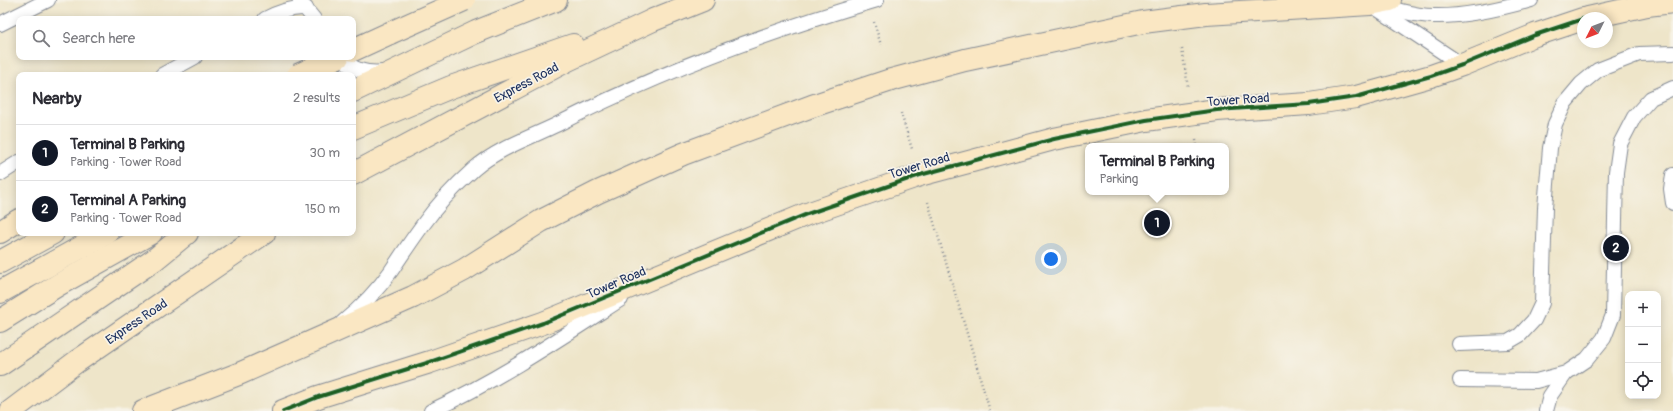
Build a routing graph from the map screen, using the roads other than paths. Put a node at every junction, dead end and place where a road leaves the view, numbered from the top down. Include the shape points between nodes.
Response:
1 (48, 0) edge
2 (464, 0) edge
3 (556, 0) edge
4 (877, 0) edge
5 (1532, 0) edge
6 (699, 1) edge
7 (1375, 1) edge
8 (1673, 2) edge
9 (306, 9) edge
10 (1613, 12) edge
11 (272, 16) edge
12 (1577, 21) edge
13 (0, 24) edge
14 (356, 53) edge
15 (1673, 53) edge
16 (190, 60) edge
17 (322, 60) edge
18 (339, 60) edge
19 (348, 60) edge
20 (1462, 65) junction
21 (168, 72) edge
22 (306, 72) edge
23 (320, 72) edge
24 (392, 72) junction
25 (1673, 88) edge
26 (356, 90) edge
27 (362, 124) edge
28 (16, 164) edge
29 (356, 172) edge
30 (0, 174) edge
31 (1673, 174) edge
32 (1673, 203) edge
33 (16, 222) edge
34 (0, 232) edge
35 (48, 236) edge
36 (102, 236) edge
37 (146, 236) edge
38 (183, 236) edge
39 (260, 236) edge
40 (0, 262) edge
41 (660, 274) junction
42 (0, 292) edge
43 (0, 321) edge
44 (326, 336) junction
45 (1459, 344) dead end
46 (0, 365) edge
47 (1566, 373) junction
48 (1460, 380) dead end
49 (11, 411) edge
50 (142, 411) edge
51 (283, 411) edge
52 (431, 411) edge
53 (1546, 411) edge

1 - 13 lane
2 - 14 street, bridge
3 - 24 street via 476,32
4 - 44 lane via 665,74 487,159 458,184 432,213 372,295
5 - 7 lane via 1456,15 1432,16
6 - 27 street via 451,87
6 - 29 street, Express Road via 568,60
7 - 20 lane
7 - 44 street via 1169,18 1013,49 891,80 683,154 541,221 439,284
8 - 10 street
9 - 11 lane via 290,9
12 - 20 street, Tower Road
15 - 45 lane via 1639,54 1598,70 1580,84 1565,103 1555,124 1550,148 1542,303 1534,320 1520,335 1508,342
16 - 21 lane
17 - 23 lane
18 - 22 street, bridge
19 - 24 lane via 367,72
20 - 41 street, Tower Road via 1356,97 1309,104 1217,110 1146,120 1054,139 964,162 807,214
24 - 26 street
25 - 47 lane via 1650,98 1634,117 1620,144 1616,172 1613,315 1604,338 1587,359
28 - 30 lane
31 - 32 lane
33 - 34 street
35 - 40 street
36 - 42 street
37 - 43 street
38 - 46 street via 154,260
39 - 49 street, Express Road via 76,362
41 - 51 street, Tower Road via 543,323 424,364 325,394
41 - 52 lane via 516,366
44 - 50 street via 234,376
47 - 48 lane via 1536,381
47 - 53 lane via 1550,396

